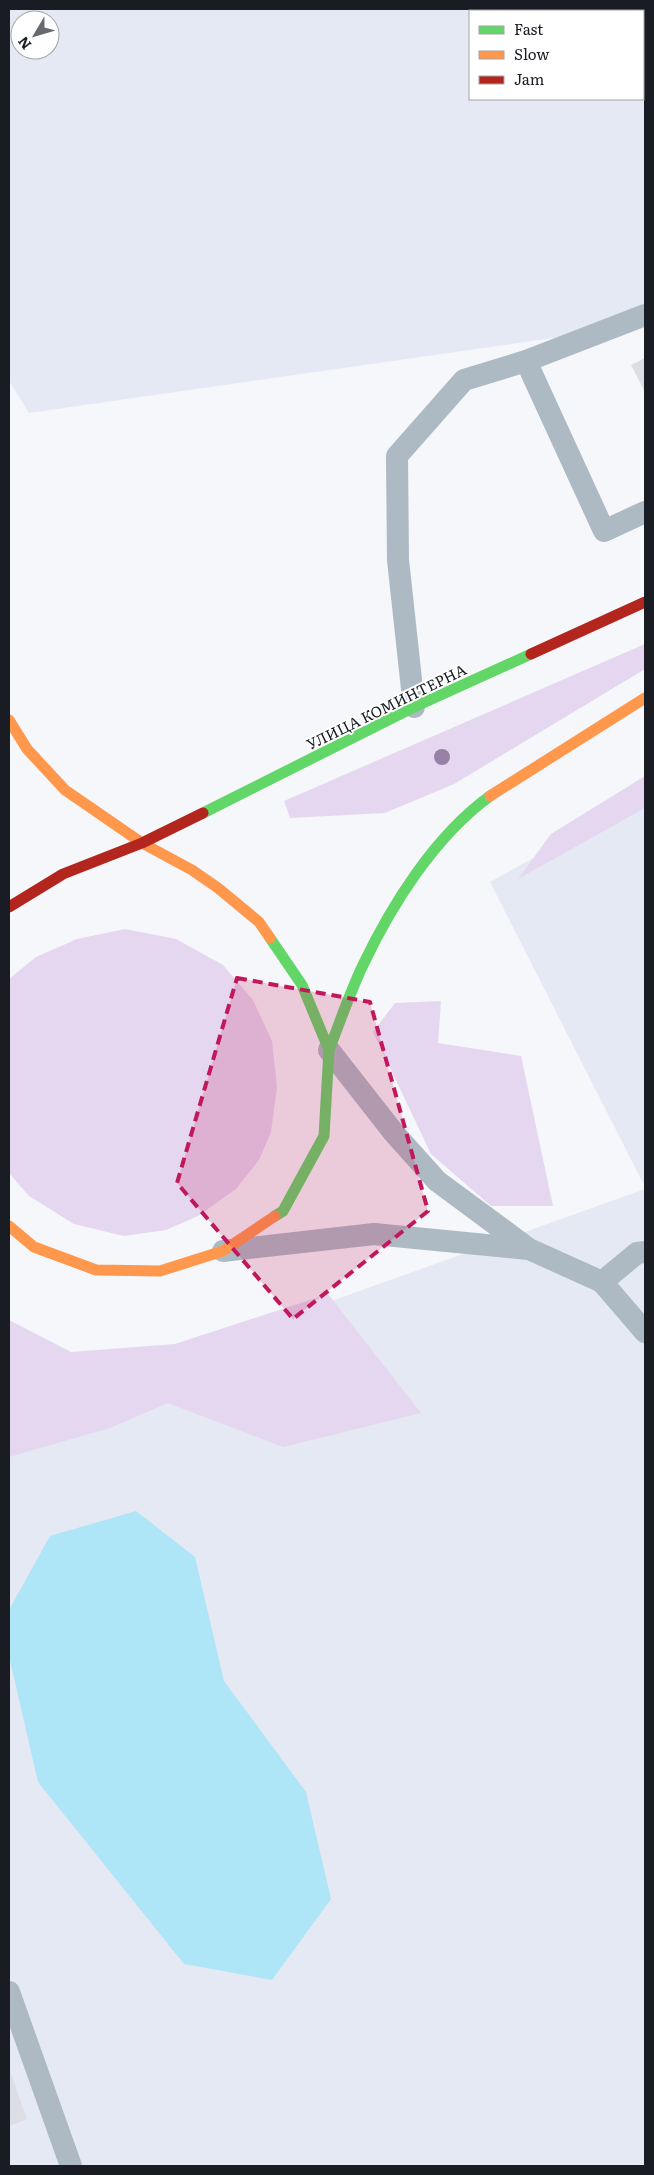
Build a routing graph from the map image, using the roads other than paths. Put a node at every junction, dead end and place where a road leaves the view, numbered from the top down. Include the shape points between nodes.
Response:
1 (645, 315) edge
2 (526, 361) junction
3 (645, 512) edge
4 (645, 602) edge
5 (645, 698) edge
6 (414, 707) junction
7 (9, 720) edge
8 (142, 843) junction
9 (9, 907) edge
10 (329, 1050) junction
11 (9, 1226) edge
12 (529, 1249) junction
13 (223, 1251) junction
14 (645, 1252) edge
15 (602, 1282) junction
16 (645, 1332) edge
17 (9, 1992) edge
18 (70, 2166) edge

1 - 2 lane
2 - 3 lane via 604,531
2 - 6 lane via 464,380 397,456 398,560
4 - 6 main road, УЛИЦА КОМИНТЕРНА
5 - 10 main road via 500,788 468,812 441,841 404,892 363,965
6 - 8 main road, УЛИЦА КОМИНТЕРНА
7 - 8 main road via 27,749 64,790
8 - 9 main road, УЛИЦА КОМИНТЕРНА via 63,874
8 - 10 main road via 192,870 258,922 302,985
10 - 12 lane via 394,1133 437,1181
10 - 13 main road via 324,1136 283,1211
11 - 13 main road via 34,1247 96,1270 160,1271
12 - 13 lane via 374,1234
12 - 15 lane
14 - 15 lane via 637,1253
15 - 16 lane
17 - 18 lane

